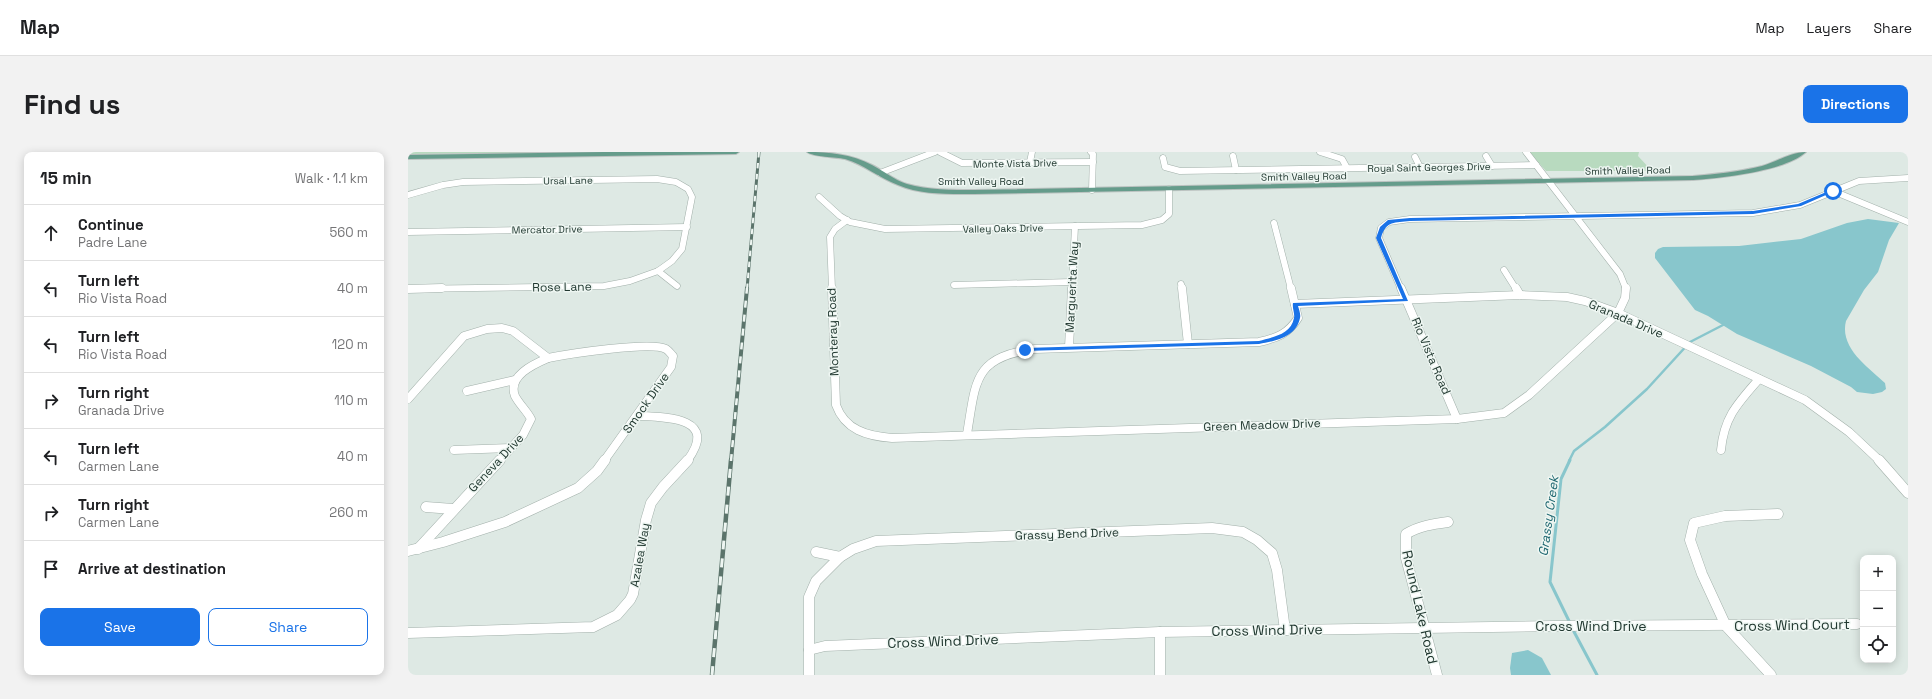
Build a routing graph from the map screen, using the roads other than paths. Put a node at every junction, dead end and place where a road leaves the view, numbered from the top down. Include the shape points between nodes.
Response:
1 (736, 152) edge
2 (810, 152) edge
3 (935, 152) edge
4 (940, 152) edge
5 (1032, 152) edge
6 (1091, 152) edge
7 (1320, 152) edge
8 (1526, 152) edge
9 (1803, 152) edge
10 (1233, 156) dead end
11 (1486, 156) dead end
12 (408, 157) edge
13 (1415, 157) dead end
14 (1163, 158) dead end
15 (1030, 162) junction
16 (1093, 162) junction
17 (1492, 166) junction
18 (1536, 166) junction
19 (1420, 167) junction
20 (1347, 168) junction
21 (1236, 170) junction
22 (880, 173) junction
23 (1908, 178) edge
24 (1548, 181) junction
25 (1170, 189) junction
26 (1092, 190) junction
27 (1833, 191) junction
28 (408, 195) edge
29 (819, 197) dead end
30 (1574, 216) junction
31 (847, 220) junction
32 (1908, 222) edge
33 (1274, 223) dead end
34 (1075, 226) junction
35 (686, 227) junction
36 (408, 232) edge
37 (1504, 270) dead end
38 (658, 271) junction
39 (1071, 282) junction
40 (954, 284) dead end
41 (1181, 284) dead end
42 (677, 286) dead end
43 (408, 289) edge
44 (1520, 295) junction
45 (1406, 300) junction
46 (1295, 304) junction
47 (1618, 314) junction
48 (1188, 344) junction
49 (1069, 347) junction
50 (548, 358) junction
51 (1759, 379) junction
52 (515, 380) junction
53 (467, 390) dead end
54 (408, 399) edge
55 (637, 416) junction
56 (1457, 419) junction
57 (869, 434) joint
58 (967, 434) junction
59 (511, 448) junction
60 (454, 450) dead end
61 (1721, 450) dead end
62 (1908, 493) edge
63 (426, 507) dead end
64 (453, 509) junction
65 (1778, 514) dead end
66 (1448, 522) dead end
67 (418, 549) junction
68 (408, 551) edge
69 (816, 552) dead end
70 (840, 557) junction
71 (1857, 624) dead end
72 (1726, 626) junction
73 (1425, 628) junction
74 (1285, 630) junction
75 (1160, 632) junction
76 (408, 633) edge
77 (809, 650) junction
78 (809, 675) edge
79 (1160, 675) edge
80 (1437, 675) edge
81 (1771, 675) edge

1 - 12 main road
2 - 22 main road, Smith Valley Road via 846,158
3 - 22 street
4 - 15 street, Monte Vista Drive via 962,163
5 - 15 street
6 - 16 street
7 - 20 street via 1342,160
8 - 18 street
9 - 24 main road, Smith Valley Road via 1771,166 1721,176
10 - 21 street
11 - 17 street
13 - 19 street
14 - 21 street, Royal Saint Georges Drive via 1165,167 1174,171
15 - 16 street, Monte Vista Drive
16 - 26 street
17 - 18 street, Royal Saint Georges Drive
17 - 19 street, Royal Saint Georges Drive
18 - 24 street
19 - 20 street, Royal Saint Georges Drive
20 - 21 street, Royal Saint Georges Drive
22 - 26 main road, Smith Valley Road via 905,185 945,192
23 - 27 street via 1859,181
24 - 25 main road, Smith Valley Road
24 - 30 street
25 - 26 main road, Smith Valley Road
25 - 34 street, Valley Oaks Drive via 1169,214 1156,223
27 - 30 street via 1800,205 1765,212
27 - 32 street
28 - 35 street, Ursal Lane via 470,182 668,180 683,186 692,198
29 - 31 street, Valley Oaks Drive
30 - 45 street, Rio Vista Road via 1390,222 1381,228 1379,238
30 - 47 street via 1620,274 1627,296
31 - 34 street, Valley Oaks Drive via 863,226 890,230
31 - 57 street, Monteray Road via 835,229 830,237 836,405 843,421
33 - 46 street
34 - 39 street, Marguerita Way
35 - 36 street, Mercator Drive
35 - 38 street, Rose Lane via 682,249 672,261
37 - 44 street
38 - 42 street
38 - 43 street, Rose Lane via 630,281 604,286
39 - 40 street
39 - 49 street, Marguerita Way
41 - 48 street
44 - 45 street, Granada Drive
44 - 47 street, Granada Drive via 1567,297
45 - 46 street, Granada Drive
45 - 56 street, Rio Vista Road
46 - 48 street via 1298,318 1291,330 1280,337 1259,342
47 - 51 street, Granada Drive
47 - 56 street, Green Meadow Drive via 1529,395 1504,413
48 - 49 street
49 - 58 street via 1012,352 986,367 976,384
50 - 52 street via 530,367
50 - 54 street via 513,331 502,328 487,329 464,336
50 - 55 street, Smock Drive via 650,346 671,352 671,367
51 - 61 street via 1727,417 1721,436
51 - 62 street, Granada Drive via 1805,400 1849,432 1883,464
52 - 53 street
52 - 59 street, Geneva Drive via 513,391 531,419 523,435
55 - 67 street, Smock Drive via 597,471 578,488 506,522
55 - 76 street, Azalea Way via 684,420 696,431 699,439 691,456 651,503 633,594 619,613 604,624 593,627
56 - 58 street, Green Meadow Drive
57 - 58 street, Green Meadow Drive via 892,438
59 - 60 street
59 - 64 street, Geneva Drive
63 - 64 street
64 - 67 street, Geneva Drive
65 - 72 street via 1735,515 1694,523 1690,540 1702,574
66 - 73 street, Round Lake Road via 1423,526 1406,534 1406,558
67 - 68 street, Smock Drive
69 - 70 street
70 - 74 street, Grassy Bend Drive via 853,549 876,541 1212,528 1243,532 1272,553 1277,570
70 - 77 street, Grassy Bend Drive via 816,581 809,597
71 - 72 street, Cross Wind Court
72 - 73 street, Cross Wind Drive
72 - 81 street
73 - 74 street, Cross Wind Drive
73 - 80 street, Round Lake Road
74 - 75 street, Cross Wind Drive
75 - 77 street, Cross Wind Drive via 825,646
75 - 79 street
77 - 78 street, Grassy Bend Drive

